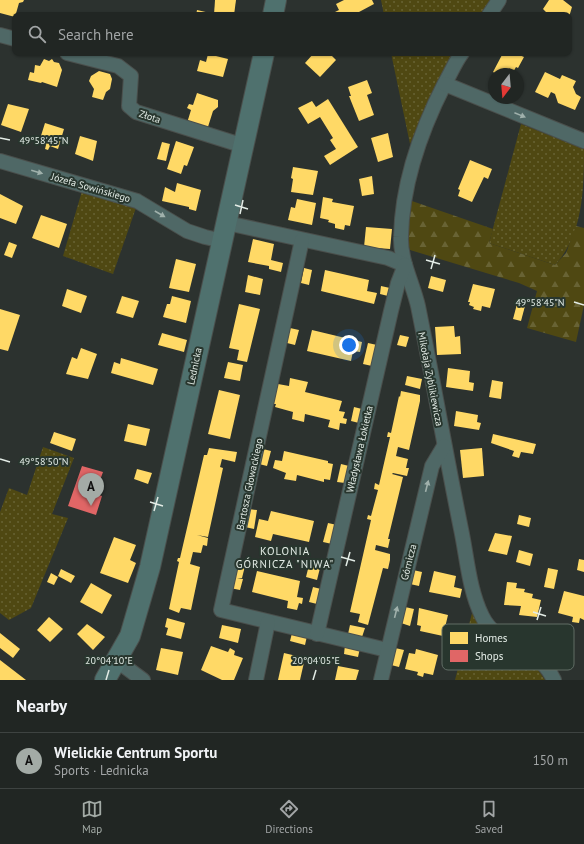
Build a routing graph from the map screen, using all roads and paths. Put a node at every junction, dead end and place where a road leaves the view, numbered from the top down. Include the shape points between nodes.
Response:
1 (276, 0) edge
2 (500, 0) edge
3 (274, 12) edge
4 (491, 12) edge
5 (0, 35) edge
6 (12, 38) edge
7 (79, 56) edge
8 (263, 56) edge
9 (460, 56) edge
10 (445, 84) junction
11 (584, 141) edge
12 (244, 146) junction
13 (0, 161) edge
14 (225, 232) junction
15 (302, 240) junction
16 (405, 265) junction
17 (444, 446) junction
18 (268, 622) junction
19 (486, 624) edge
20 (318, 634) junction
21 (387, 650) junction
22 (547, 670) edge
23 (107, 673) edge
24 (143, 680) edge
25 (256, 680) edge
26 (381, 680) edge
27 (554, 680) edge

1 - 3 main road
2 - 4 street
5 - 6 street
7 - 12 street, Złota via 118,66 131,76 129,106 136,112
8 - 12 main road, Lednicka
9 - 10 street, Mikołaja Zyblikiewicza
10 -> 11 street
10 - 16 street, Mikołaja Zyblikiewicza via 431,110 418,146 403,203 400,239
12 - 14 main road, Lednicka
13 -> 14 street, Józefa Sowińskiego via 137,201 188,231 205,237
14 - 15 street, Józefa Sowińskiego
14 - 23 main road, Lednicka via 150,567 134,627 126,645
15 - 16 street, Józefa Sowińskiego via 388,258
15 - 18 street, Bartosza Głowackiego via 221,610
16 - 17 street, Mikołaja Zyblikiewicza via 417,305
16 - 20 street, Władysława Łokietka via 391,311
17 - 19 street, Mikołaja Zyblikiewicza via 476,601
21 -> 17 street, Górnicza via 432,466
18 - 20 street, Bartosza Głowackiego
18 - 25 street
20 - 21 street, Bartosza Głowackiego
21 - 26 street, Górnicza
22 - 27 street, Mikołaja Zyblikiewicza
23 - 24 street

